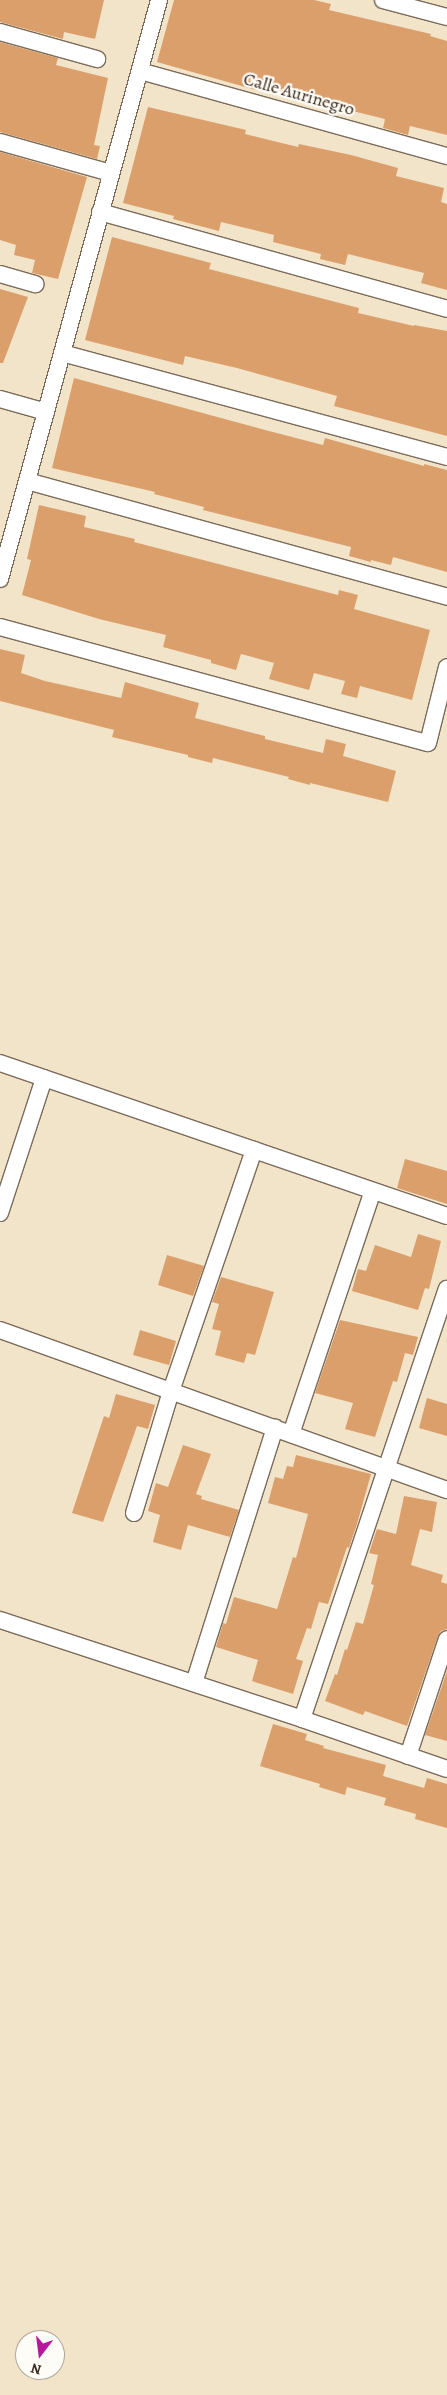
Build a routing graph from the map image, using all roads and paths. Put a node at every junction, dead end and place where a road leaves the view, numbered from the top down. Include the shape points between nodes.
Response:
1 (159, 0) edge
2 (383, 0) edge
3 (447, 17) edge
4 (0, 32) edge
5 (97, 58) dead end
6 (140, 71) junction
7 (0, 142) edge
8 (447, 156) edge
9 (111, 173) junction
10 (100, 212) junction
11 (0, 274) edge
12 (36, 284) dead end
13 (447, 309) edge
14 (62, 352) junction
15 (0, 399) edge
16 (46, 412) junction
17 (447, 457) edge
18 (27, 481) junction
19 (6, 536) edge
20 (0, 579) edge
21 (447, 597) edge
22 (0, 627) edge
23 (447, 667) edge
24 (0, 1063) edge
25 (44, 1078) junction
26 (254, 1150) junction
27 (373, 1191) junction
28 (0, 1213) edge
29 (447, 1216) edge
30 (447, 1289) edge
31 (0, 1330) edge
32 (171, 1391) junction
33 (275, 1428) junction
34 (290, 1434) junction
35 (386, 1468) junction
36 (447, 1490) edge
37 (134, 1513) dead end
38 (0, 1620) edge
39 (447, 1639) edge
40 (194, 1683) junction
41 (302, 1719) junction
42 (408, 1756) junction
43 (447, 1769) edge

1 - 6 street
2 - 3 street
4 - 5 street
6 - 8 street, Calle Aurinegro
6 - 9 street
7 - 9 street
9 - 10 street
10 - 13 street
10 - 14 street
11 - 12 street
14 - 16 street
14 - 17 street
15 - 16 street
16 - 18 street
18 - 19 street
18 - 21 street
19 - 20 street
22 - 23 street via 428,742
24 - 25 street
25 - 26 street
25 - 28 street
26 - 27 street
26 - 32 street
27 - 29 street
27 - 34 street
30 - 35 street
31 - 32 street
32 - 33 street
32 - 37 street
33 - 34 street
33 - 40 street
34 - 35 street
35 - 36 street
35 - 41 street
38 - 40 street
39 - 42 street
40 - 41 street
41 - 42 street
42 - 43 street

